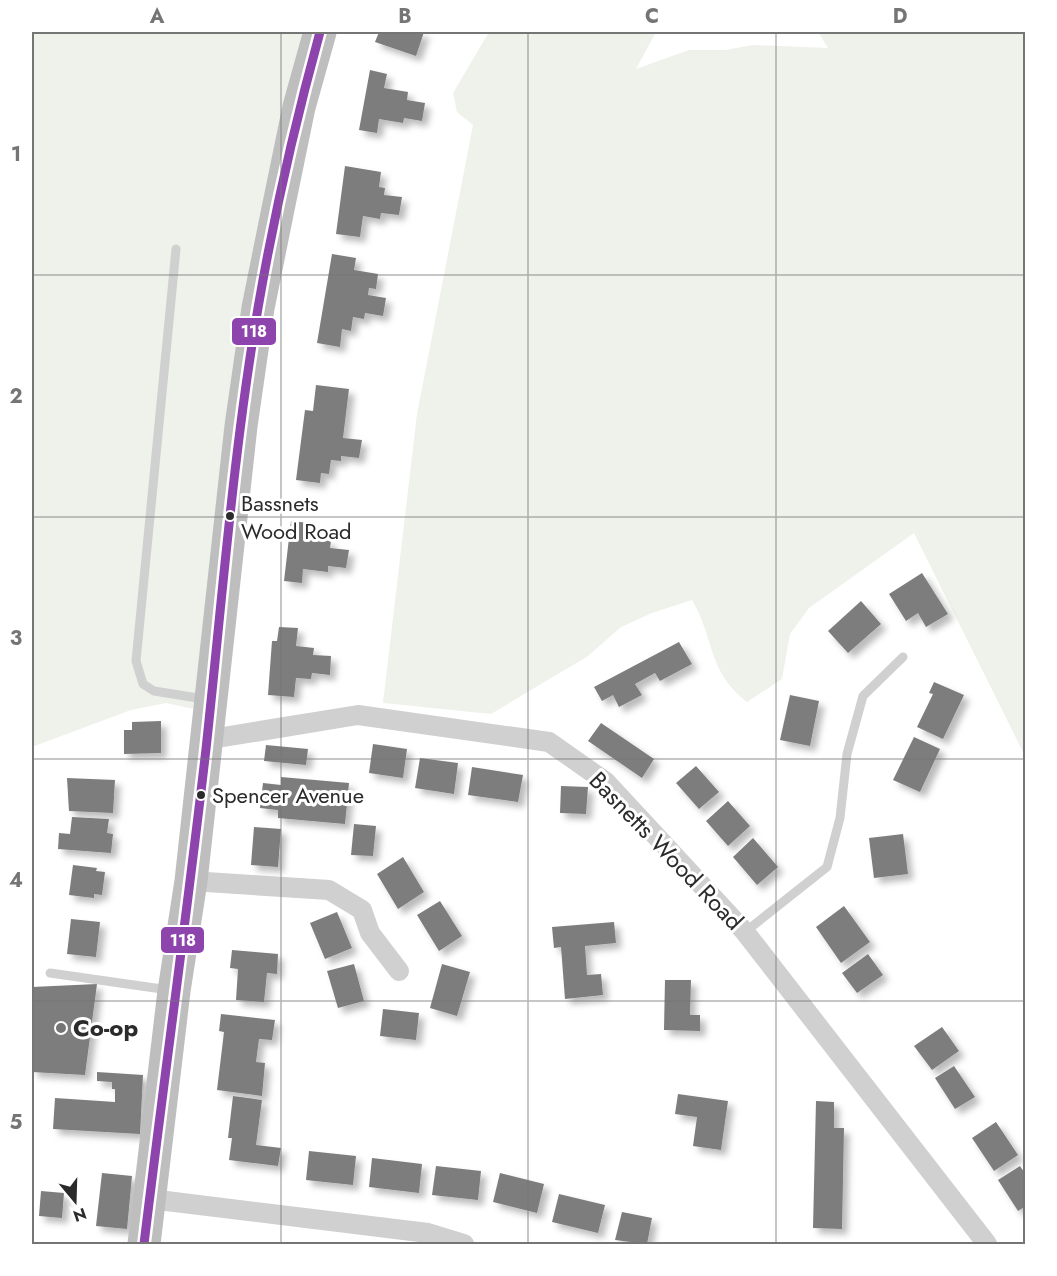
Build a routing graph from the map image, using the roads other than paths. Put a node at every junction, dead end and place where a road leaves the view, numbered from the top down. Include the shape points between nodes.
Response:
1 (320, 32) edge
2 (176, 249) dead end
3 (903, 657) dead end
4 (209, 700) junction
5 (205, 740) junction
6 (191, 881) junction
7 (745, 932) junction
8 (399, 971) dead end
9 (50, 973) dead end
10 (174, 991) junction
11 (150, 1199) junction
12 (144, 1245) edge
13 (464, 1245) edge
14 (987, 1245) edge

1 - 4 highway via 298,107 258,308
2 - 4 lane via 136,661 143,684 154,691
3 - 7 lane via 863,696 847,754 840,818 827,867
4 - 5 highway
5 - 6 highway
5 - 7 street, Basnetts Wood Road via 358,715 549,742 606,782
6 - 8 street via 329,890 362,910 370,933
6 - 10 highway
7 - 14 street, Basnetts Wood Road
9 - 10 lane
10 - 11 highway
11 - 12 highway
11 - 13 street via 428,1233

